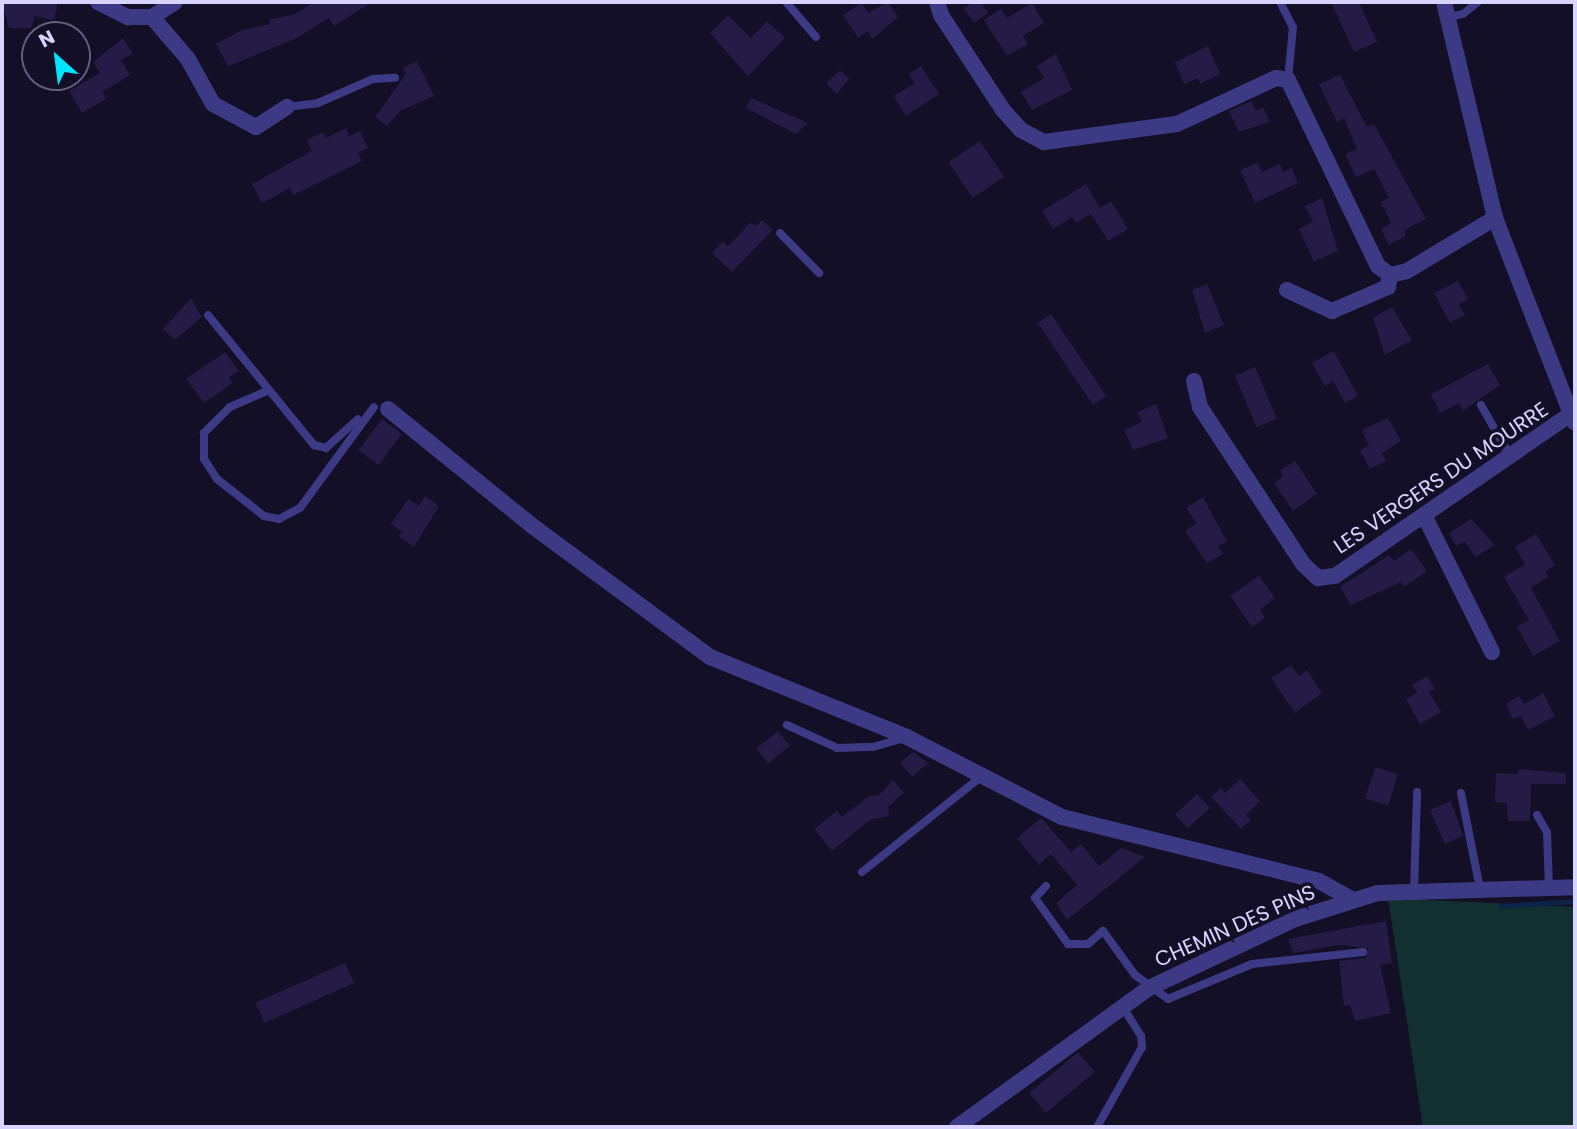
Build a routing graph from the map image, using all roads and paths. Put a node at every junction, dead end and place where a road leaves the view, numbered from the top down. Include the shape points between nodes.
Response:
1 (98, 2) edge
2 (175, 2) edge
3 (786, 2) edge
4 (937, 2) edge
5 (1279, 2) edge
6 (1478, 2) edge
7 (1446, 9) edge
8 (152, 17) junction
9 (816, 37) dead end
10 (395, 78) dead end
11 (1288, 80) junction
12 (287, 107) joint
13 (1495, 218) junction
14 (780, 233) dead end
15 (819, 273) dead end
16 (1390, 275) junction
17 (1287, 290) dead end
18 (208, 315) dead end
19 (1194, 381) dead end
20 (269, 390) junction
21 (1480, 405) dead end
22 (381, 408) junction
23 (1573, 419) edge
24 (1510, 456) junction
25 (1424, 515) junction
26 (1492, 652) dead end
27 (787, 725) dead end
28 (907, 737) junction
29 (983, 775) junction
30 (1416, 792) dead end
31 (1461, 793) dead end
32 (1537, 815) dead end
33 (862, 872) dead end
34 (1046, 886) dead end
35 (1575, 887) edge
36 (1549, 888) junction
37 (1480, 889) junction
38 (1414, 890) junction
39 (1351, 899) junction
40 (1363, 952) dead end
41 (1149, 988) junction
42 (1122, 1006) junction
43 (957, 1127) edge
44 (1097, 1127) edge

1 - 8 street via 128,17
2 - 8 street
3 - 9 lane
4 - 11 street via 1003,110 1021,130 1044,142 1177,124 1276,78
5 - 11 lane via 1293,27
6 - 7 lane via 1463,14
7 - 13 street
8 - 12 street via 188,59 213,104 256,127
10 - 12 lane via 373,79 318,103
11 - 16 street via 1378,266
13 - 16 street via 1407,271
13 - 23 street
14 - 15 lane
16 - 17 street via 1388,287 1332,311
18 - 20 lane
19 - 25 street, LES VERGERS DU MOURRE via 1200,407 1303,564 1318,578 1335,576
20 - 22 lane via 314,445 326,447
20 - 22 lane via 230,407 204,432 204,458 217,479 264,516 279,519 300,508
21 - 24 lane
22 - 28 street via 710,657
23 - 24 street, LES VERGERS DU MOURRE
24 - 25 street, LES VERGERS DU MOURRE
25 - 26 street
27 - 28 lane via 837,748 873,747
28 - 29 street
29 - 33 lane
29 - 39 street via 1062,817 1319,881
30 - 38 lane
31 - 37 lane
32 - 36 lane via 1547,832
34 - 41 lane via 1035,898 1068,944 1088,944 1104,932
35 - 36 street, CHEMIN DES PINS
36 - 37 street, CHEMIN DES PINS
37 - 38 street, CHEMIN DES PINS
38 - 39 street, CHEMIN DES PINS
39 - 41 street, CHEMIN DES PINS via 1295,919
40 - 41 lane via 1252,964 1168,999
41 - 42 street, CHEMIN DES PINS
42 - 43 street, CHEMIN DES PINS
42 - 44 lane via 1141,1036 1142,1047

